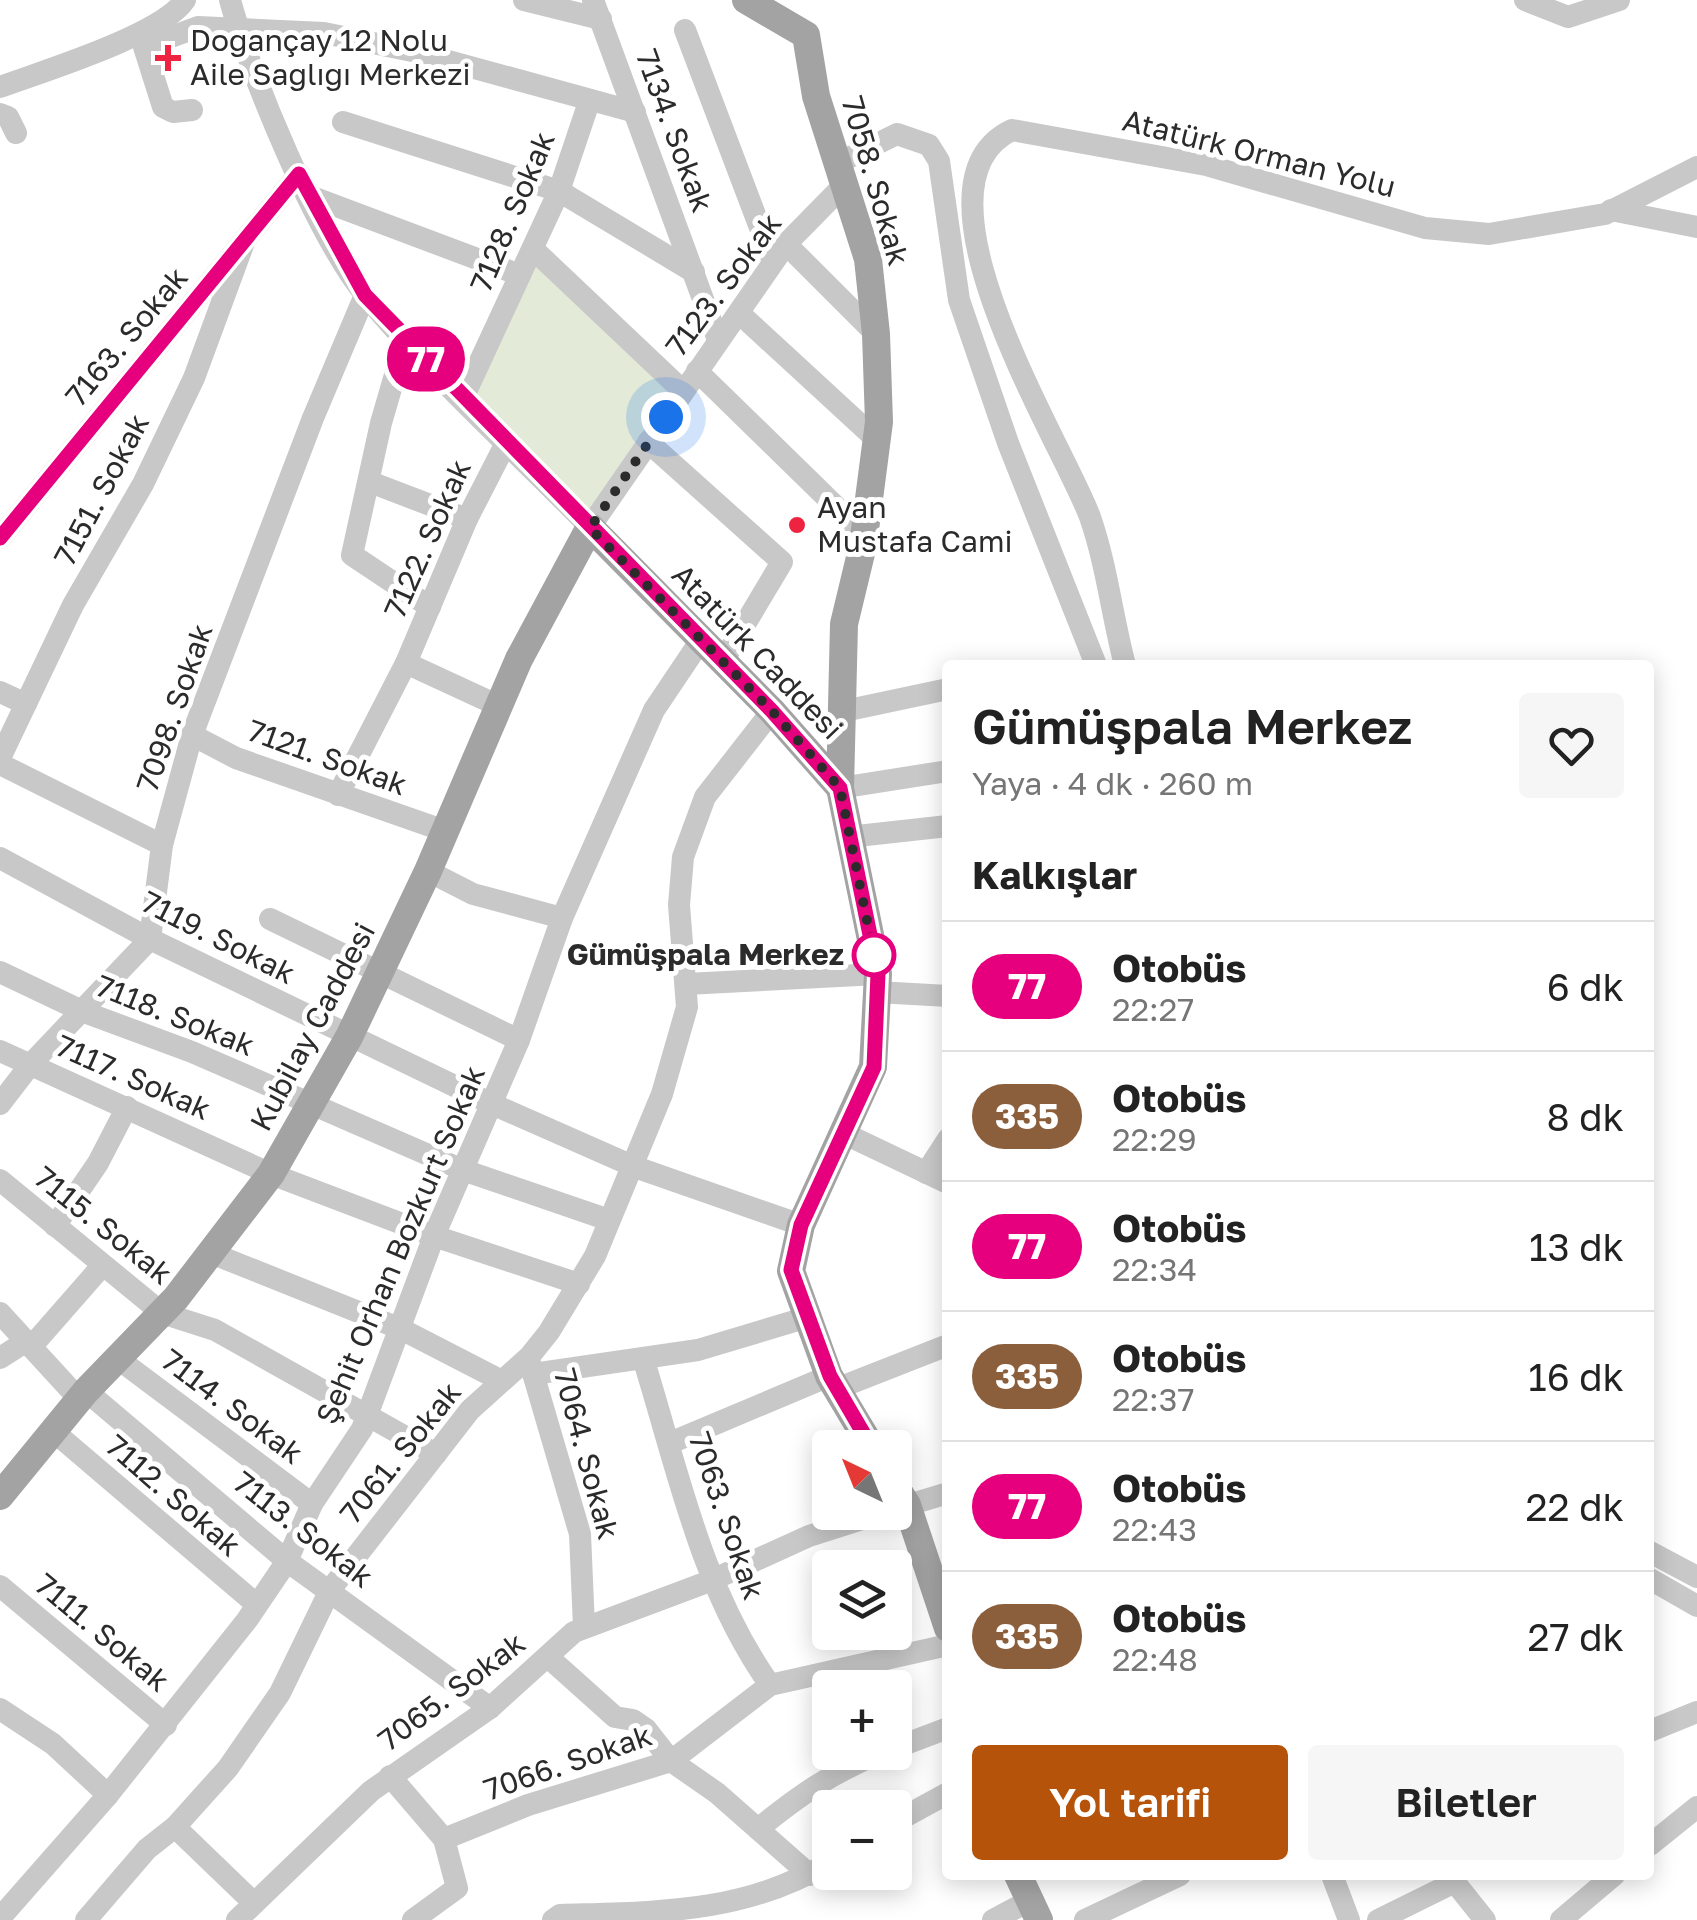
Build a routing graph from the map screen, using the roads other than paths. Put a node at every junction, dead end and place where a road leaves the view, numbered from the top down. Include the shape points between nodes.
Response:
1 (186, 0) edge
2 (230, 0) edge
3 (524, 0) edge
4 (746, 0) edge
5 (1525, 0) edge
6 (1619, 0) edge
7 (597, 10) edge
8 (685, 30) dead end
9 (238, 31) junction
10 (0, 87) edge
11 (590, 102) junction
12 (192, 110) dead end
13 (635, 112) junction
14 (0, 114) edge
15 (343, 122) dead end
16 (16, 134) dead end
17 (1697, 166) edge
18 (842, 174) junction
19 (303, 184) junction
20 (559, 191) junction
21 (1611, 210) junction
22 (1697, 227) edge
23 (243, 245) junction
24 (533, 249) junction
25 (780, 253) junction
26 (694, 272) junction
27 (520, 275) junction
28 (365, 295) junction
29 (739, 313) junction
30 (876, 334) junction
31 (406, 337) junction
32 (718, 340) junction
33 (697, 371) junction
34 (683, 391) junction
35 (463, 398) junction
36 (877, 440) junction
37 (506, 441) junction
38 (648, 442) junction
39 (370, 482) junction
40 (467, 519) junction
41 (590, 528) junction
42 (864, 534) junction
43 (0, 538) edge
44 (430, 607) junction
45 (702, 640) junction
46 (1094, 660) edge
47 (1125, 660) edge
48 (723, 661) junction
49 (406, 663) junction
50 (942, 689) edge
51 (0, 692) edge
52 (26, 704) junction
53 (499, 706) junction
54 (772, 711) junction
55 (844, 711) junction
56 (192, 736) junction
57 (0, 761) edge
58 (942, 772) edge
59 (840, 788) junction
60 (338, 795) junction
61 (942, 827) edge
62 (444, 831) junction
63 (848, 837) junction
64 (162, 845) junction
65 (0, 858) edge
66 (428, 871) junction
67 (562, 918) junction
68 (270, 919) dead end
69 (150, 939) junction
70 (0, 972) edge
71 (380, 974) junction
72 (877, 983) junction
73 (686, 984) junction
74 (942, 995) edge
75 (84, 1012) junction
76 (349, 1038) junction
77 (519, 1040) junction
78 (0, 1051) edge
79 (30, 1065) junction
80 (0, 1104) edge
81 (492, 1104) junction
82 (312, 1106) junction
83 (127, 1107) junction
84 (841, 1132) junction
85 (942, 1148) edge
86 (634, 1166) junction
87 (463, 1170) junction
88 (926, 1172) junction
89 (272, 1174) junction
90 (0, 1180) edge
91 (942, 1180) edge
92 (610, 1220) junction
93 (801, 1225) junction
94 (55, 1226) junction
95 (434, 1236) junction
96 (211, 1253) junction
97 (102, 1266) junction
98 (579, 1284) junction
99 (162, 1313) junction
100 (0, 1314) edge
101 (808, 1317) junction
102 (401, 1329) junction
103 (28, 1344) junction
104 (942, 1347) edge
105 (0, 1358) edge
106 (117, 1358) junction
107 (643, 1358) junction
108 (531, 1366) junction
109 (500, 1380) junction
110 (833, 1382) junction
111 (82, 1395) junction
112 (367, 1416) junction
113 (861, 1430) edge
114 (53, 1432) junction
115 (670, 1443) junction
116 (436, 1454) junction
117 (2, 1489) edge
118 (942, 1493) edge
119 (912, 1499) edge
120 (312, 1504) junction
121 (825, 1530) edge
122 (906, 1530) edge
123 (1654, 1554) edge
124 (287, 1561) junction
125 (1697, 1577) edge
126 (710, 1581) junction
127 (1654, 1581) edge
128 (0, 1586) edge
129 (330, 1590) junction
130 (256, 1604) junction
131 (1697, 1606) edge
132 (942, 1614) edge
133 (584, 1628) junction
134 (942, 1646) edge
135 (548, 1657) junction
136 (770, 1686) junction
137 (0, 1708) edge
138 (490, 1708) junction
139 (1697, 1712) edge
140 (166, 1725) junction
141 (1654, 1728) edge
142 (942, 1730) edge
143 (912, 1742) edge
144 (671, 1760) junction
145 (842, 1770) edge
146 (390, 1776) junction
147 (108, 1795) junction
148 (942, 1796) edge
149 (1697, 1807) edge
150 (912, 1813) edge
151 (175, 1827) junction
152 (758, 1829) junction
153 (1654, 1835) edge
154 (444, 1839) junction
155 (812, 1864) edge
156 (812, 1872) edge
157 (1169, 1880) edge
158 (1334, 1880) edge
159 (1449, 1880) edge
160 (1452, 1880) edge
161 (1608, 1880) edge
162 (1025, 1889) edge
163 (246, 1912) edge
164 (0, 1918) edge
165 (638, 1918) edge
166 (86, 1920) edge
167 (414, 1920) edge
168 (552, 1920) edge
169 (993, 1920) edge
170 (1085, 1920) edge
171 (1348, 1920) edge
172 (1378, 1920) edge
173 (1484, 1920) edge
174 (1561, 1920) edge

1 - 10 street via 117,43
2 - 9 street, Atatürk Caddesi
3 - 7 street
4 - 18 main road, 7058. Sokak via 806,35 816,96
5 - 6 street via 1568,16
7 - 13 street, 7134. Sokak
8 - 25 street
9 - 11 street via 324,33 412,50
9 - 12 street via 198,27 144,47 163,107
9 - 19 street, Atatürk Caddesi
11 - 13 street
11 - 20 street, 7128. Sokak
13 - 26 street, 7134. Sokak
14 - 16 street
15 - 20 street
17 - 21 street, Atatürk Orman Yolu
18 - 25 street, 7123. Sokak
18 - 30 main road, 7058. Sokak via 868,259
18 - 46 street, 7123. Sokak via 897,134 928,145 939,161 959,300
19 - 23 street, 7163. Sokak
19 - 27 street
19 - 28 street, Atatürk Caddesi
20 - 24 street, 7128. Sokak
20 - 26 street
21 - 22 street
21 - 47 street, Atatürk Orman Yolu via 1489,234 1425,228 1142,152 1012,130 992,143 975,177 984,284 1089,516
23 - 43 street, 7163. Sokak
23 - 52 street, 7151. Sokak via 194,378
24 - 27 street, 7128. Sokak
24 - 34 street
25 - 29 street, 7123. Sokak
25 - 30 street
26 - 32 street, 7134. Sokak
27 - 35 street, 7128. Sokak
28 - 31 street, Atatürk Caddesi
28 - 56 street, 7098. Sokak
29 - 32 street, 7123. Sokak
29 - 36 street
30 - 36 main road, 7058. Sokak
31 - 35 street, Atatürk Caddesi
31 - 39 street
32 - 33 street, 7123. Sokak
33 - 34 street, 7123. Sokak
33 - 42 street
34 - 38 street, 7123. Sokak
35 - 37 street, Atatürk Caddesi
36 - 42 main road, 7058. Sokak
37 - 40 street, 7122. Sokak
37 - 41 street, Atatürk Caddesi
38 - 41 street, 7123. Sokak
38 - 48 street via 782,562
39 - 40 street
39 - 44 street via 352,555
40 - 44 street, 7122. Sokak
41 - 45 main road, Atatürk Caddesi
41 - 53 main road, Kubilay Caddesi
42 - 55 main road, 7058. Sokak via 844,624
44 - 49 street, 7122. Sokak
45 - 48 main road, Atatürk Caddesi
45 - 67 street, Şehit Orhan Bozkurt Sokak via 654,710
48 - 54 main road, Atatürk Caddesi
49 - 53 street, 7122. Sokak
49 - 60 street, 7122. Sokak
50 - 55 street
51 - 52 street
52 - 57 street, 7151. Sokak
53 - 62 main road, Kubilay Caddesi
54 - 59 main road, Atatürk Caddesi
54 - 73 street, 7061. Sokak via 705,797 683,858 679,906
55 - 59 main road, 7058. Sokak
56 - 60 street, 7121. Sokak
56 - 64 street, 7098. Sokak
57 - 64 street
58 - 59 street
59 - 63 main road, Atatürk Caddesi
60 - 62 street, 7121. Sokak
61 - 63 street
62 - 66 main road, Kubilay Caddesi
63 - 72 main road, Atatürk Caddesi
64 - 69 street, 7098. Sokak
65 - 69 street, 7119. Sokak
66 - 67 street via 473,894
66 - 71 main road, Kubilay Caddesi
67 - 77 street, Şehit Orhan Bozkurt Sokak
68 - 71 street
69 - 75 street
69 - 76 street, 7119. Sokak
70 - 75 street, 7118. Sokak
71 - 76 main road, Kubilay Caddesi
71 - 77 street
72 - 73 street
72 - 74 street
72 - 84 main road, Atatürk Caddesi via 874,1067
73 - 86 street, 7061. Sokak via 687,1007
75 - 79 street
75 - 82 street, 7118. Sokak
76 - 81 street, 7119. Sokak
76 - 82 main road, Kubilay Caddesi
77 - 81 street, Şehit Orhan Bozkurt Sokak
78 - 79 street, 7117. Sokak
79 - 80 street
79 - 83 street, 7117. Sokak
81 - 86 street, 7119. Sokak
81 - 87 street, Şehit Orhan Bozkurt Sokak
82 - 87 street, 7118. Sokak
82 - 89 main road, Kubilay Caddesi
83 - 89 street, 7117. Sokak
83 - 94 street
84 - 88 street
84 - 93 main road, Atatürk Caddesi
85 - 88 street
86 - 92 street, 7061. Sokak
86 - 93 street, 7119. Sokak
87 - 92 street, 7118. Sokak
87 - 95 street, Şehit Orhan Bozkurt Sokak
88 - 91 street
89 - 95 street, 7117. Sokak
89 - 96 main road, Kubilay Caddesi
90 - 94 street, 7115. Sokak
92 - 98 street, 7061. Sokak
93 - 101 main road, Atatürk Caddesi via 791,1270
94 - 97 street, 7115. Sokak
95 - 98 street, 7117. Sokak
95 - 102 street, Şehit Orhan Bozkurt Sokak
96 - 99 main road, Kubilay Caddesi
96 - 102 street
97 - 99 street, 7115. Sokak
97 - 103 street
98 - 108 street, 7061. Sokak
99 - 106 main road, Kubilay Caddesi
99 - 112 street, 7115. Sokak via 215,1330
100 - 103 street, 7113. Sokak
101 - 107 street via 698,1350
101 - 110 main road, Atatürk Caddesi
102 - 109 street
102 - 112 street, Şehit Orhan Bozkurt Sokak
103 - 105 street
103 - 111 street, 7113. Sokak
104 - 110 street
106 - 111 main road, Kubilay Caddesi
106 - 120 street, 7114. Sokak
107 - 108 street
107 - 115 street, 7063. Sokak
108 - 109 street, 7061. Sokak
108 - 133 street, 7064. Sokak via 580,1534
109 - 116 street, 7061. Sokak
110 - 113 main road, Atatürk Caddesi
110 - 115 street
111 - 114 main road, Kubilay Caddesi
111 - 124 street, 7113. Sokak
112 - 116 street, 7115. Sokak
112 - 120 street, Şehit Orhan Bozkurt Sokak
114 - 117 main road, Kubilay Caddesi
114 - 130 street, 7112. Sokak
115 - 126 street, 7063. Sokak
116 - 129 street, 7061. Sokak
118 - 119 street, 7065. Sokak
120 - 124 street, Şehit Orhan Bozkurt Sokak
121 - 126 street, 7065. Sokak
122 - 132 main road
123 - 125 street
124 - 129 street, 7113. Sokak
124 - 130 street, Şehit Orhan Bozkurt Sokak
126 - 133 street, 7065. Sokak
126 - 136 street, 7063. Sokak
127 - 131 street
128 - 140 street, 7111. Sokak
129 - 138 street, 7113. Sokak
129 - 151 street, 7061. Sokak via 280,1692 228,1768
130 - 140 street, Şehit Orhan Bozkurt Sokak
133 - 135 street, 7065. Sokak
134 - 136 street, 7066. Sokak
135 - 138 street, 7065. Sokak
135 - 144 street via 616,1717 646,1729
136 - 144 street, 7066. Sokak
137 - 147 street via 53,1744
138 - 146 street, 7065. Sokak
139 - 141 street
140 - 147 street, Şehit Orhan Bozkurt Sokak
142 - 143 street
144 - 152 street
144 - 154 street, 7066. Sokak
145 - 152 street
146 - 154 street
146 - 163 street, 7065. Sokak
147 - 164 street, Şehit Orhan Bozkurt Sokak
148 - 150 street
149 - 153 street
151 - 163 street, 7065. Sokak
151 - 166 street, 7061. Sokak via 147,1849
152 - 155 street
154 - 167 street via 457,1888
156 - 165 street via 738,1903
157 - 170 street
158 - 171 street
159 - 172 street
160 - 173 street
161 - 174 street
162 - 169 street
165 - 168 street

